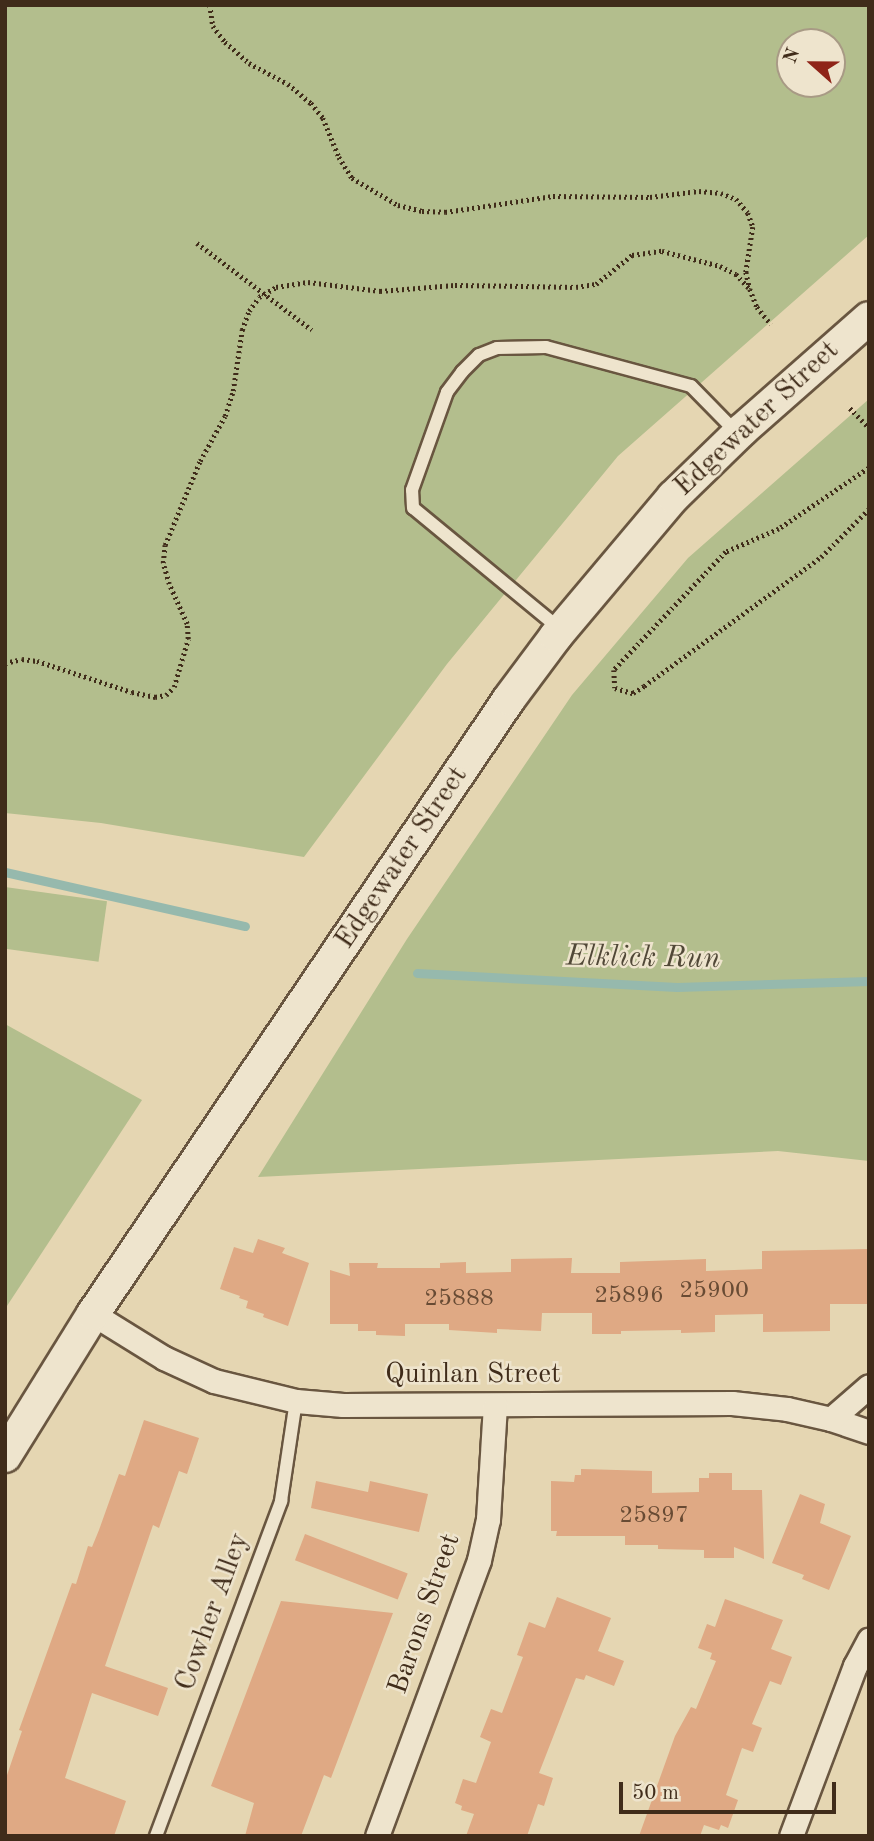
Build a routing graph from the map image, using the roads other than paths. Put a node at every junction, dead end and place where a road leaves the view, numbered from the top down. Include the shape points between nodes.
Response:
1 (869, 318) edge
2 (738, 434) junction
3 (561, 630) junction
4 (93, 1314) junction
5 (869, 1386) edge
6 (296, 1401) junction
7 (495, 1405) junction
8 (831, 1419) junction
9 (869, 1432) edge
10 (5, 1456) edge
11 (869, 1640) edge
12 (156, 1836) edge
13 (377, 1836) edge
14 (791, 1836) edge

1 - 2 street, Edgewater Street
2 - 3 street, Edgewater Street via 673,497
2 - 3 lane via 691,386 546,347 497,348 480,355 461,372 447,392 412,490 413,508
3 - 4 street, Edgewater Street via 509,699
4 - 6 street, Quinlan Street via 164,1358 214,1381
4 - 10 street, Edgewater Street
5 - 8 street
6 - 7 street, Quinlan Street
6 - 12 lane, Cowher Alley via 281,1501
7 - 8 street, Quinlan Street via 732,1403
7 - 13 street, Barons Street via 488,1519 479,1560
8 - 9 street, Quinlan Street
11 - 14 street

